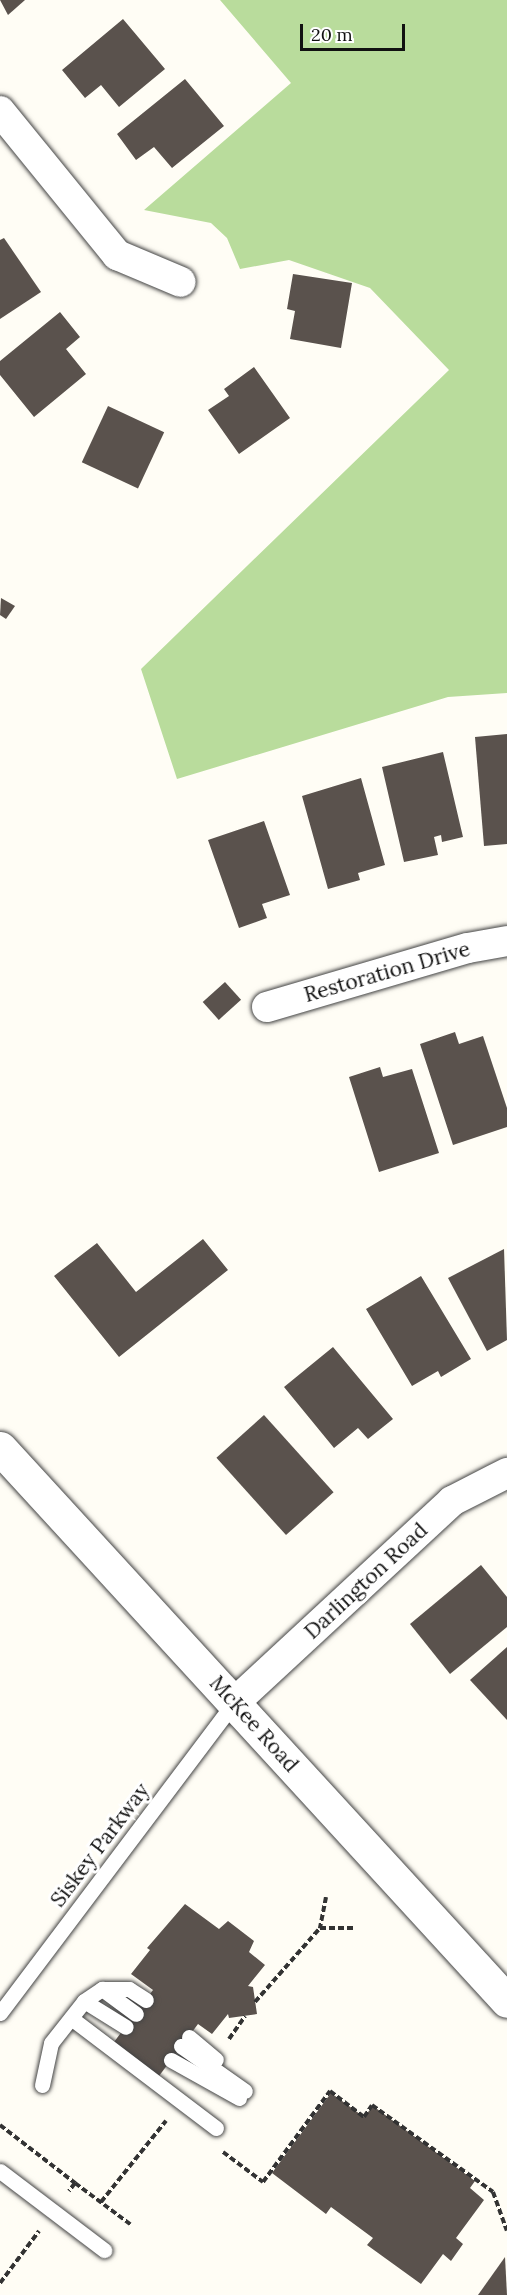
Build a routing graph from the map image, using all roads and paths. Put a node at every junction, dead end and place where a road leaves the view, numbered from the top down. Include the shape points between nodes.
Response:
1 (0, 111) edge
2 (181, 282) dead end
3 (507, 941) edge
4 (267, 1007) dead end
5 (0, 1448) edge
6 (507, 1473) edge
7 (234, 1702) junction
8 (326, 1897) dead end
9 (320, 1928) junction
10 (354, 1928) dead end
11 (102, 1989) junction
12 (146, 2000) dead end
13 (84, 2001) junction
14 (507, 2001) edge
15 (255, 2002) dead end
16 (0, 2013) edge
17 (136, 2014) dead end
18 (71, 2018) junction
19 (126, 2027) dead end
20 (185, 2041) dead end
21 (171, 2060) dead end
22 (42, 2085) dead end
23 (216, 2127) dead end
24 (216, 2147) dead end
25 (0, 2171) edge
26 (75, 2183) dead end
27 (130, 2224) dead end
28 (507, 2231) edge
29 (104, 2250) dead end

1 - 2 street via 117,255
3 - 4 street, Restoration Drive via 468,948
5 - 7 street, McKee Road
6 - 7 street, Darlington Road via 452,1501
7 - 14 street, McKee Road
7 - 16 lane, Siskey Parkway
8 - 9 path
9 - 10 path
9 - 15 path
11 - 12 lane via 129,1989
11 - 13 lane
11 - 17 lane
13 - 18 lane
13 - 19 lane
18 - 22 lane via 51,2043
18 - 23 lane
20 - 21 lane via 245,2091
24 - 28 path via 263,2182 330,2091 364,2117 372,2105 493,2192
25 - 29 lane
26 - 27 path

